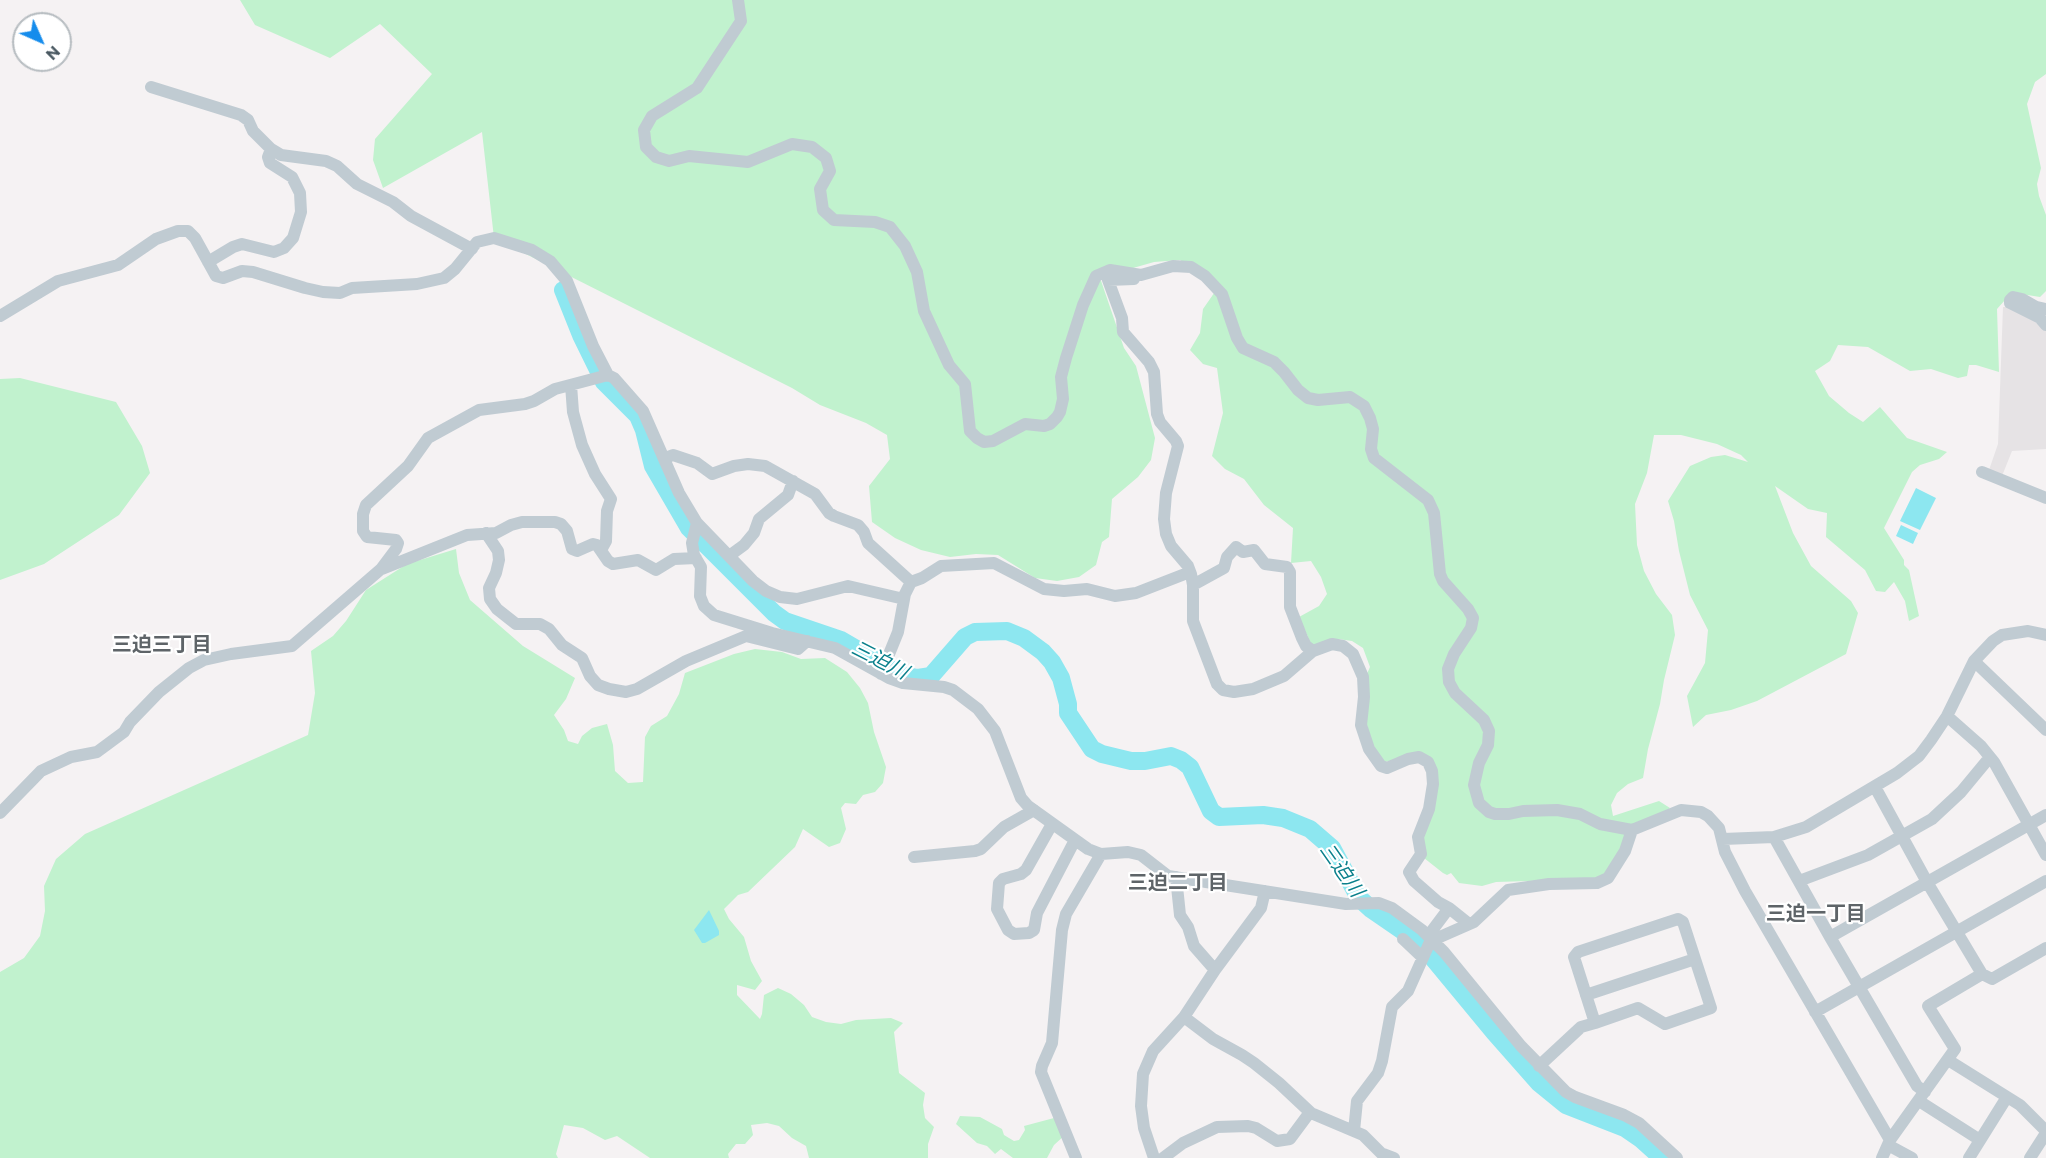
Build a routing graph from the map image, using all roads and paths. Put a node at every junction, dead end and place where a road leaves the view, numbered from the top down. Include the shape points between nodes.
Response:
1 (738, 0) edge
2 (151, 87) dead end
3 (271, 149) junction
4 (472, 249) junction
5 (208, 262) junction
6 (1141, 274) junction
7 (2046, 309) edge
8 (0, 316) edge
9 (2046, 325) edge
10 (603, 376) junction
11 (571, 385) junction
12 (665, 458) junction
13 (1982, 472) dead end
14 (793, 481) junction
15 (2046, 498) edge
16 (695, 532) junction
17 (486, 533) junction
18 (601, 550) junction
19 (729, 556) junction
20 (696, 558) junction
21 (381, 569) junction
22 (1190, 572) junction
23 (911, 582) junction
24 (1193, 585) junction
25 (904, 599) junction
26 (2046, 635) edge
27 (807, 641) junction
28 (1313, 651) junction
29 (1974, 661) junction
30 (883, 668) junction
31 (1947, 716) junction
32 (2046, 730) edge
33 (1990, 757) junction
34 (1875, 787) junction
35 (1034, 810) junction
36 (0, 813) edge
37 (2046, 815) edge
38 (1052, 824) junction
39 (2029, 824) junction
40 (1632, 830) junction
41 (1902, 836) junction
42 (1774, 837) junction
43 (1723, 839) junction
44 (1075, 840) junction
45 (1101, 854) junction
46 (2046, 855) edge
47 (914, 857) dead end
48 (1176, 877) junction
49 (1799, 880) junction
50 (2046, 881) edge
51 (1927, 882) junction
52 (1265, 891) junction
53 (1449, 908) junction
54 (1469, 924) junction
55 (1956, 931) junction
56 (1830, 937) junction
57 (1403, 939) dead end
58 (1430, 940) junction
59 (2046, 948) edge
60 (1422, 957) junction
61 (1695, 959) junction
62 (1215, 970) junction
63 (1982, 974) junction
64 (1859, 987) junction
65 (1586, 995) junction
66 (1815, 1012) junction
67 (1184, 1017) junction
68 (1595, 1023) junction
69 (1948, 1060) junction
70 (1539, 1066) junction
71 (1922, 1097) junction
72 (2007, 1097) junction
73 (1310, 1112) junction
74 (1354, 1131) junction
75 (2046, 1132) edge
76 (1980, 1140) junction
77 (1889, 1142) junction
78 (1076, 1158) edge
79 (1154, 1158) edge
80 (1163, 1158) edge
81 (1394, 1158) edge
82 (1677, 1158) edge
83 (1882, 1158) edge
84 (1912, 1158) edge
85 (1969, 1158) edge
86 (2030, 1158) edge

1 - 6 street via 741,21 732,36 697,88 652,116 644,130 646,147 656,157 669,161 689,156 748,162 792,144 812,147 826,158 830,171 820,189 823,210 834,220 875,222 890,227 904,246 918,272 924,310 949,365 965,384 968,425 977,438 993,441 1025,424 1044,426 1053,421 1063,399 1061,377 1066,358 1092,281 1110,270
2 - 3 street via 241,115
3 - 4 street via 281,155 326,161 357,184
3 - 5 street via 270,163 292,177 300,194 301,212 293,238 274,252 242,244
4 - 5 street via 444,278 417,284 352,288 340,293 305,288 253,272 223,278 216,276
4 - 10 street via 477,242 494,238 532,250 550,261 567,281
5 - 8 street via 195,238 188,231 178,231 156,239 118,264 58,281
6 - 22 street via 1136,279 1108,280 1123,332 1154,372 1160,422 1178,446 1164,519 1171,546
6 - 40 street via 1173,266 1191,267 1206,276 1222,294 1243,348 1274,362 1308,398 1350,397 1364,406 1373,429 1374,458 1428,500 1434,513 1440,574 1473,618 1450,662 1449,680 1455,693 1484,720 1489,731 1474,785 1476,798 1484,808 1501,815 1522,811 1567,812
7 - 9 street via 2022,299 2010,300
10 - 11 street
10 - 12 street via 614,378 643,411
11 - 18 street via 582,446 611,499 606,541
11 - 21 street via 525,404 479,410 428,438 408,466 366,505 363,531 367,537 398,543
12 - 14 street via 673,455 697,463 712,474 734,466 765,466
12 - 16 street
13 - 15 street
14 - 19 street via 789,495 759,519 754,533
14 - 23 street via 815,494 829,513 858,525 868,543
16 - 19 street
16 - 20 street
17 - 18 street via 522,522 555,522 567,531 572,549 577,551 593,544
17 - 21 street via 467,535
17 - 27 street via 498,551 496,573 489,588 497,609 516,624 540,624 549,629 562,645 582,658 590,676 603,687 636,690 686,661 746,636 798,648
18 - 20 street via 613,564 638,560 656,570 674,559
19 - 25 street via 753,581 780,597 797,599 848,586
20 - 27 street via 702,575 700,596 714,615
21 - 36 street via 292,646 231,654 189,668 159,692 118,737 97,752 71,757 40,771
22 - 23 street via 1136,593 1115,596 1087,589 1044,589 994,563 942,566
22 - 24 street
23 - 25 street
24 - 28 street via 1224,568 1227,557 1236,548 1243,552 1254,550 1265,564 1287,567 1290,607 1306,646
24 - 28 street via 1193,621 1222,690 1253,689 1284,676
25 - 30 street via 898,632
26 - 29 street via 2028,631 2002,635
27 - 30 street
28 - 53 street via 1332,644 1348,649 1356,659 1364,684 1363,734 1381,766 1386,768 1414,757 1423,758 1431,767 1430,804 1418,837 1421,854 1408,872
29 - 31 street
29 - 32 street
30 - 35 street via 903,682 952,690 973,705 995,731 1021,798
31 - 33 street
31 - 34 street via 1919,756
33 - 39 street
33 - 41 street via 1932,819
34 - 41 street
34 - 42 street via 1806,827
35 - 38 street
35 - 47 street via 999,831 981,849
37 - 39 street
38 - 44 street
38 - 44 street via 1026,870 999,883 997,909 1008,930 1014,934 1034,930 1037,913
39 - 46 street
39 - 51 street
40 - 43 street via 1681,810 1701,812 1714,821
40 - 54 street via 1625,851 1608,878 1597,883 1508,890
41 - 49 street via 1868,855
41 - 51 street
42 - 43 street
42 - 49 street
43 - 66 street via 1731,865
44 - 45 street
45 - 48 street via 1135,853 1149,859 1168,876
45 - 78 street via 1066,914 1052,1043 1041,1072
48 - 52 street
48 - 62 street via 1180,915 1194,946
49 - 56 street
50 - 55 street
51 - 55 street
51 - 56 street
52 - 58 street via 1346,904 1379,903
52 - 62 street via 1261,909
53 - 54 street
53 - 58 street
54 - 58 street
55 - 63 street
55 - 64 street
56 - 64 street
57 - 60 street
58 - 60 street
58 - 70 street
59 - 63 street via 1992,979
60 - 74 street via 1408,991 1392,1007 1382,1061 1357,1101
61 - 65 street
61 - 65 street via 1683,922 1678,919 1578,952 1574,957
61 - 68 street via 1711,1008 1665,1024 1638,1008
62 - 67 street
63 - 69 street via 1928,1006 1955,1049
64 - 66 street
64 - 71 street
65 - 68 street
66 - 77 street
67 - 73 street via 1254,1063
67 - 79 street via 1153,1051 1143,1074 1143,1117
68 - 70 street via 1581,1027
69 - 71 street
69 - 72 street
70 - 82 street via 1566,1092 1639,1123
71 - 76 street
71 - 77 street
72 - 75 street
72 - 76 street
73 - 74 street
73 - 80 street via 1290,1139 1277,1141 1248,1126 1217,1127
74 - 81 street via 1381,1153
75 - 86 street
76 - 85 street
77 - 83 street
77 - 84 street

